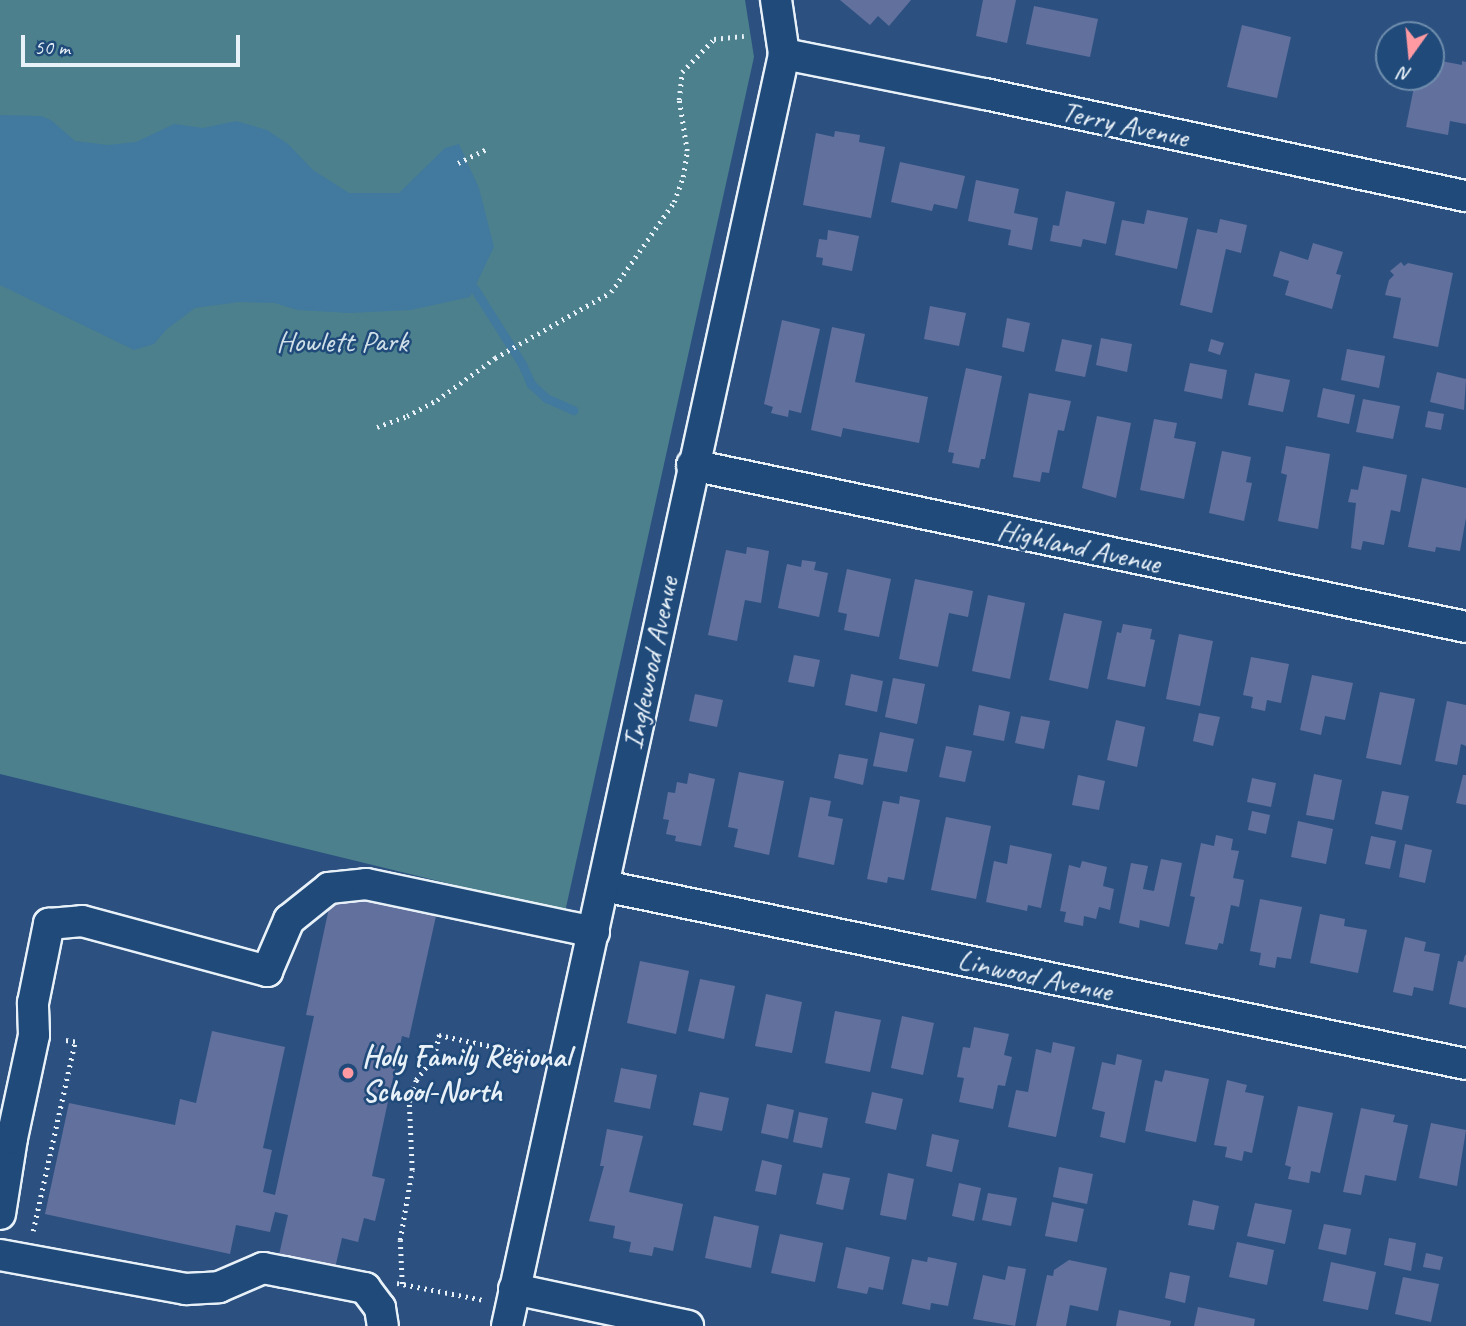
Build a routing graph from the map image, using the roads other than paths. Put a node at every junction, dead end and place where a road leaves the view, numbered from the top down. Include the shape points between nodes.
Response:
1 (776, 0) edge
2 (784, 54) junction
3 (1466, 196) edge
4 (692, 465) junction
5 (1466, 627) edge
6 (604, 886) junction
7 (594, 932) junction
8 (1466, 1064) edge
9 (0, 1214) edge
10 (0, 1255) edge
11 (514, 1289) junction
12 (383, 1326) edge
13 (507, 1326) edge
14 (688, 1326) edge

1 - 2 street, Inglewood Avenue
2 - 3 street, Terry Avenue
2 - 4 street, Inglewood Avenue
4 - 5 street, Highland Avenue
4 - 6 street, Inglewood Avenue
6 - 7 street, Inglewood Avenue
6 - 8 street, Linwood Avenue
7 - 9 street via 366,884 329,888 289,920 267,971 82,921 50,924
7 - 11 street, Inglewood Avenue
10 - 12 street via 186,1289 219,1287 263,1268 365,1288 380,1308
11 - 13 street, Inglewood Avenue
11 - 14 street

